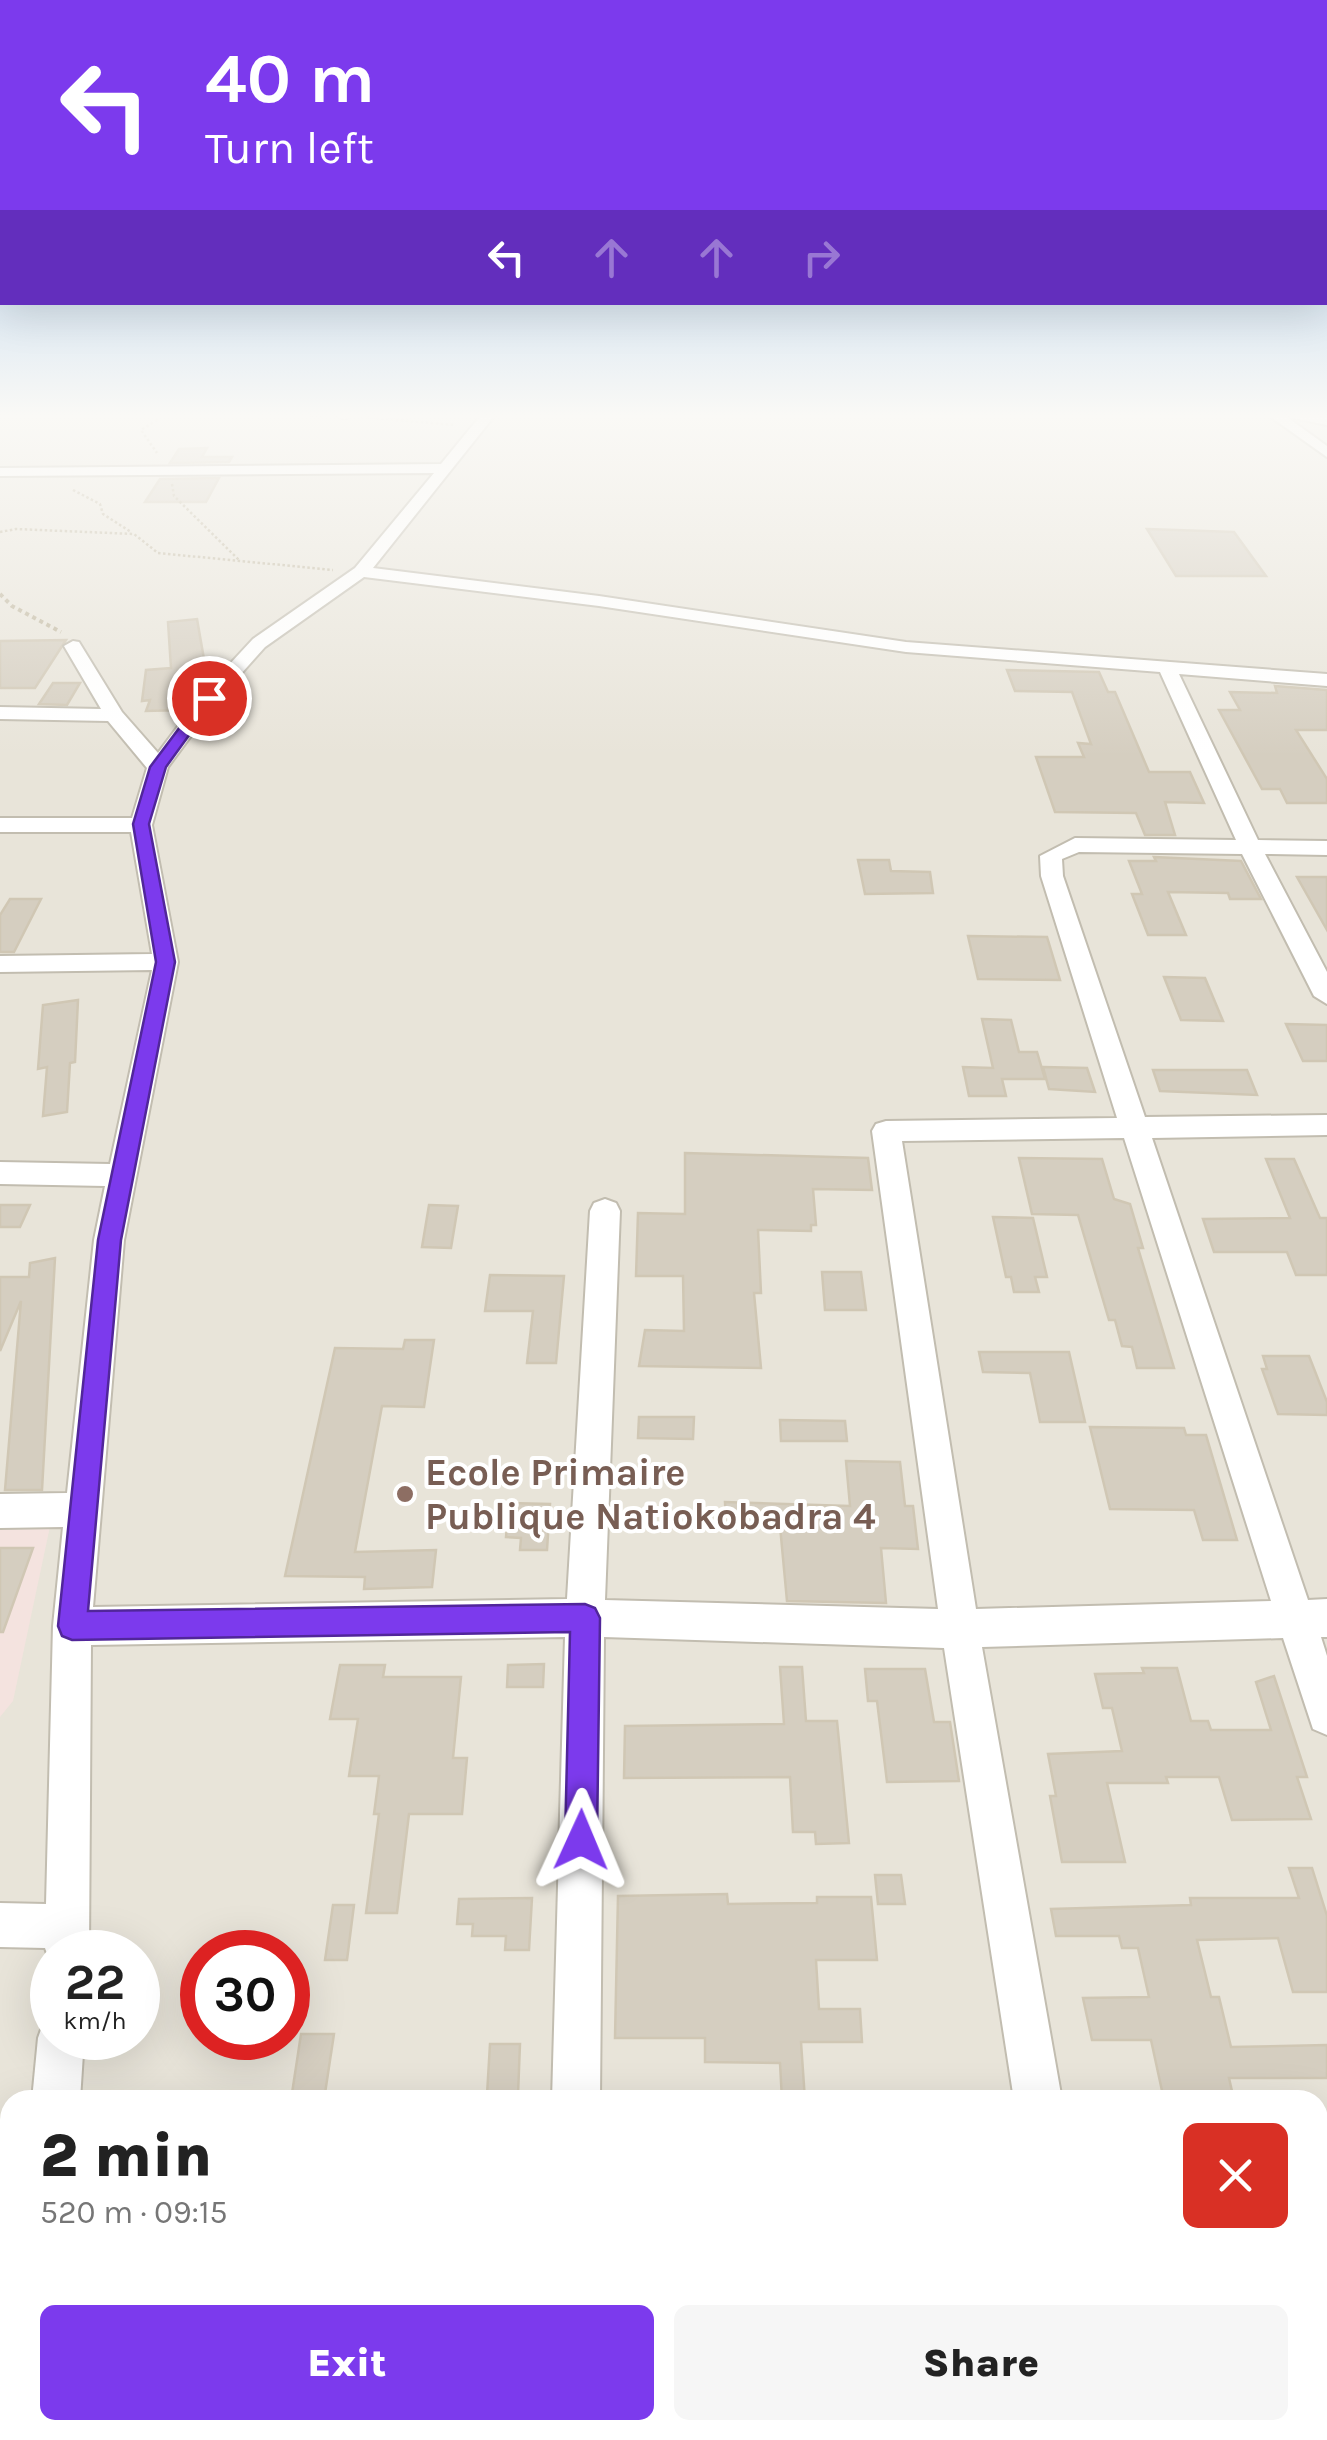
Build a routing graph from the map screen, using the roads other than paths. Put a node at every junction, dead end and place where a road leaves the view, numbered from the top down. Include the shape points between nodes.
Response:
1 (396, 529) edge
2 (361, 572) junction
3 (73, 646) road end
4 (1166, 666) junction
5 (1327, 680) edge
6 (0, 713) edge
7 (114, 716) junction
8 (158, 767) junction
9 (141, 824) junction
10 (0, 825) edge
11 (1250, 848) junction
12 (1327, 848) edge
13 (166, 962) junction
14 (0, 964) edge
15 (1327, 996) edge
16 (1327, 1125) edge
17 (1133, 1128) junction
18 (0, 1173) edge
19 (125, 1174) junction
20 (605, 1211) dead end
21 (84, 1510) junction
22 (0, 1511) edge
23 (585, 1618) junction
24 (1310, 1618) edge
25 (72, 1626) junction
26 (960, 1629) junction
27 (1327, 1715) edge
28 (0, 1925) edge
29 (68, 1930) edge
30 (30, 1932) edge
31 (59, 2060) edge
32 (57, 2090) edge
33 (576, 2090) edge
34 (1036, 2090) edge

1 - 2 street
2 - 4 street via 906,646
2 - 8 street via 259,643
3 - 7 street
4 - 5 street
4 - 11 street
6 - 7 street
7 - 8 street
8 - 9 street
9 - 10 street
9 - 13 street
11 - 12 street
11 - 15 street
11 - 17 street via 1075,845 1052,856 1052,876
13 - 14 street
13 - 19 street
16 - 17 street
17 - 24 street
17 - 26 street via 886,1130
18 - 19 street
19 - 21 street via 109,1240
20 - 23 street
21 - 22 street
21 - 25 street
23 - 25 street
23 - 26 street
23 - 33 street
24 - 26 street
24 - 27 street
25 - 29 street
26 - 34 street
28 - 30 street
31 - 32 street

